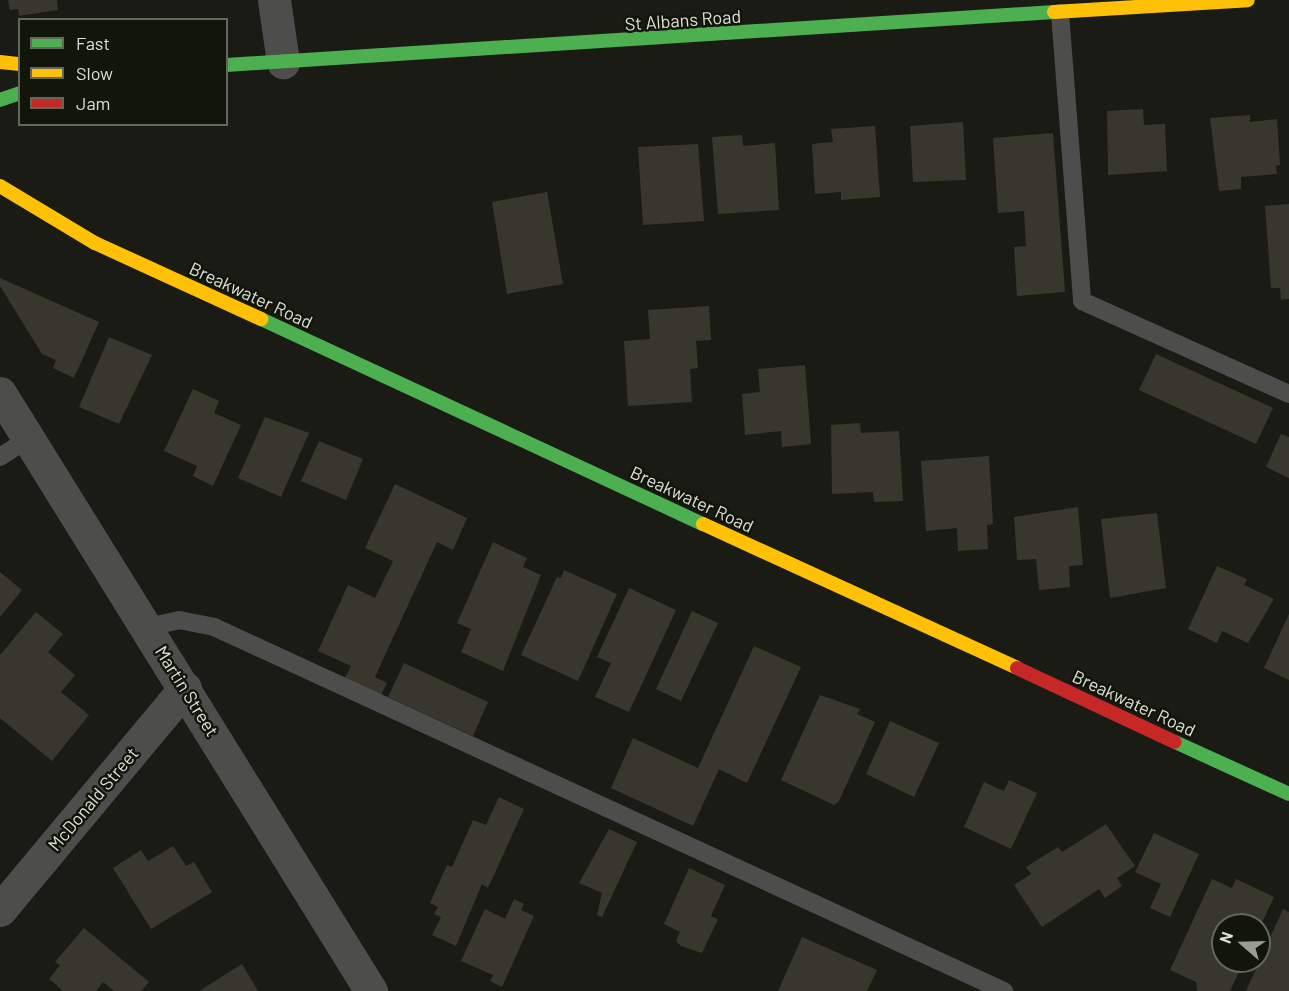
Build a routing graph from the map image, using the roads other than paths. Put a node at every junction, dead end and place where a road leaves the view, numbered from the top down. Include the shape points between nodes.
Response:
1 (274, 0) edge
2 (1248, 0) edge
3 (1060, 13) junction
4 (0, 62) edge
5 (283, 62) junction
6 (18, 64) edge
7 (228, 65) edge
8 (18, 94) edge
9 (0, 100) edge
10 (0, 186) edge
11 (33, 224) dead end
12 (81, 237) junction
13 (0, 393) edge
14 (1289, 393) edge
15 (28, 439) junction
16 (0, 457) edge
17 (147, 627) junction
18 (185, 688) junction
19 (1289, 794) edge
20 (0, 910) edge
21 (371, 991) edge
22 (1004, 991) edge

1 - 5 street
2 - 3 street, St Albans Road
3 - 5 street, St Albans Road
3 - 14 lane via 1082,301
4 - 6 street
5 - 7 street, St Albans Road
8 - 9 street
10 - 12 street, Breakwater Road
11 - 12 street, Breakwater Road
12 - 19 street, Breakwater Road
13 - 15 street, Martin Street
15 - 16 lane
15 - 17 street, Martin Street
17 - 18 street, Martin Street
17 - 22 lane via 179,620 214,627
18 - 20 street, McDonald Street
18 - 21 street, Martin Street

